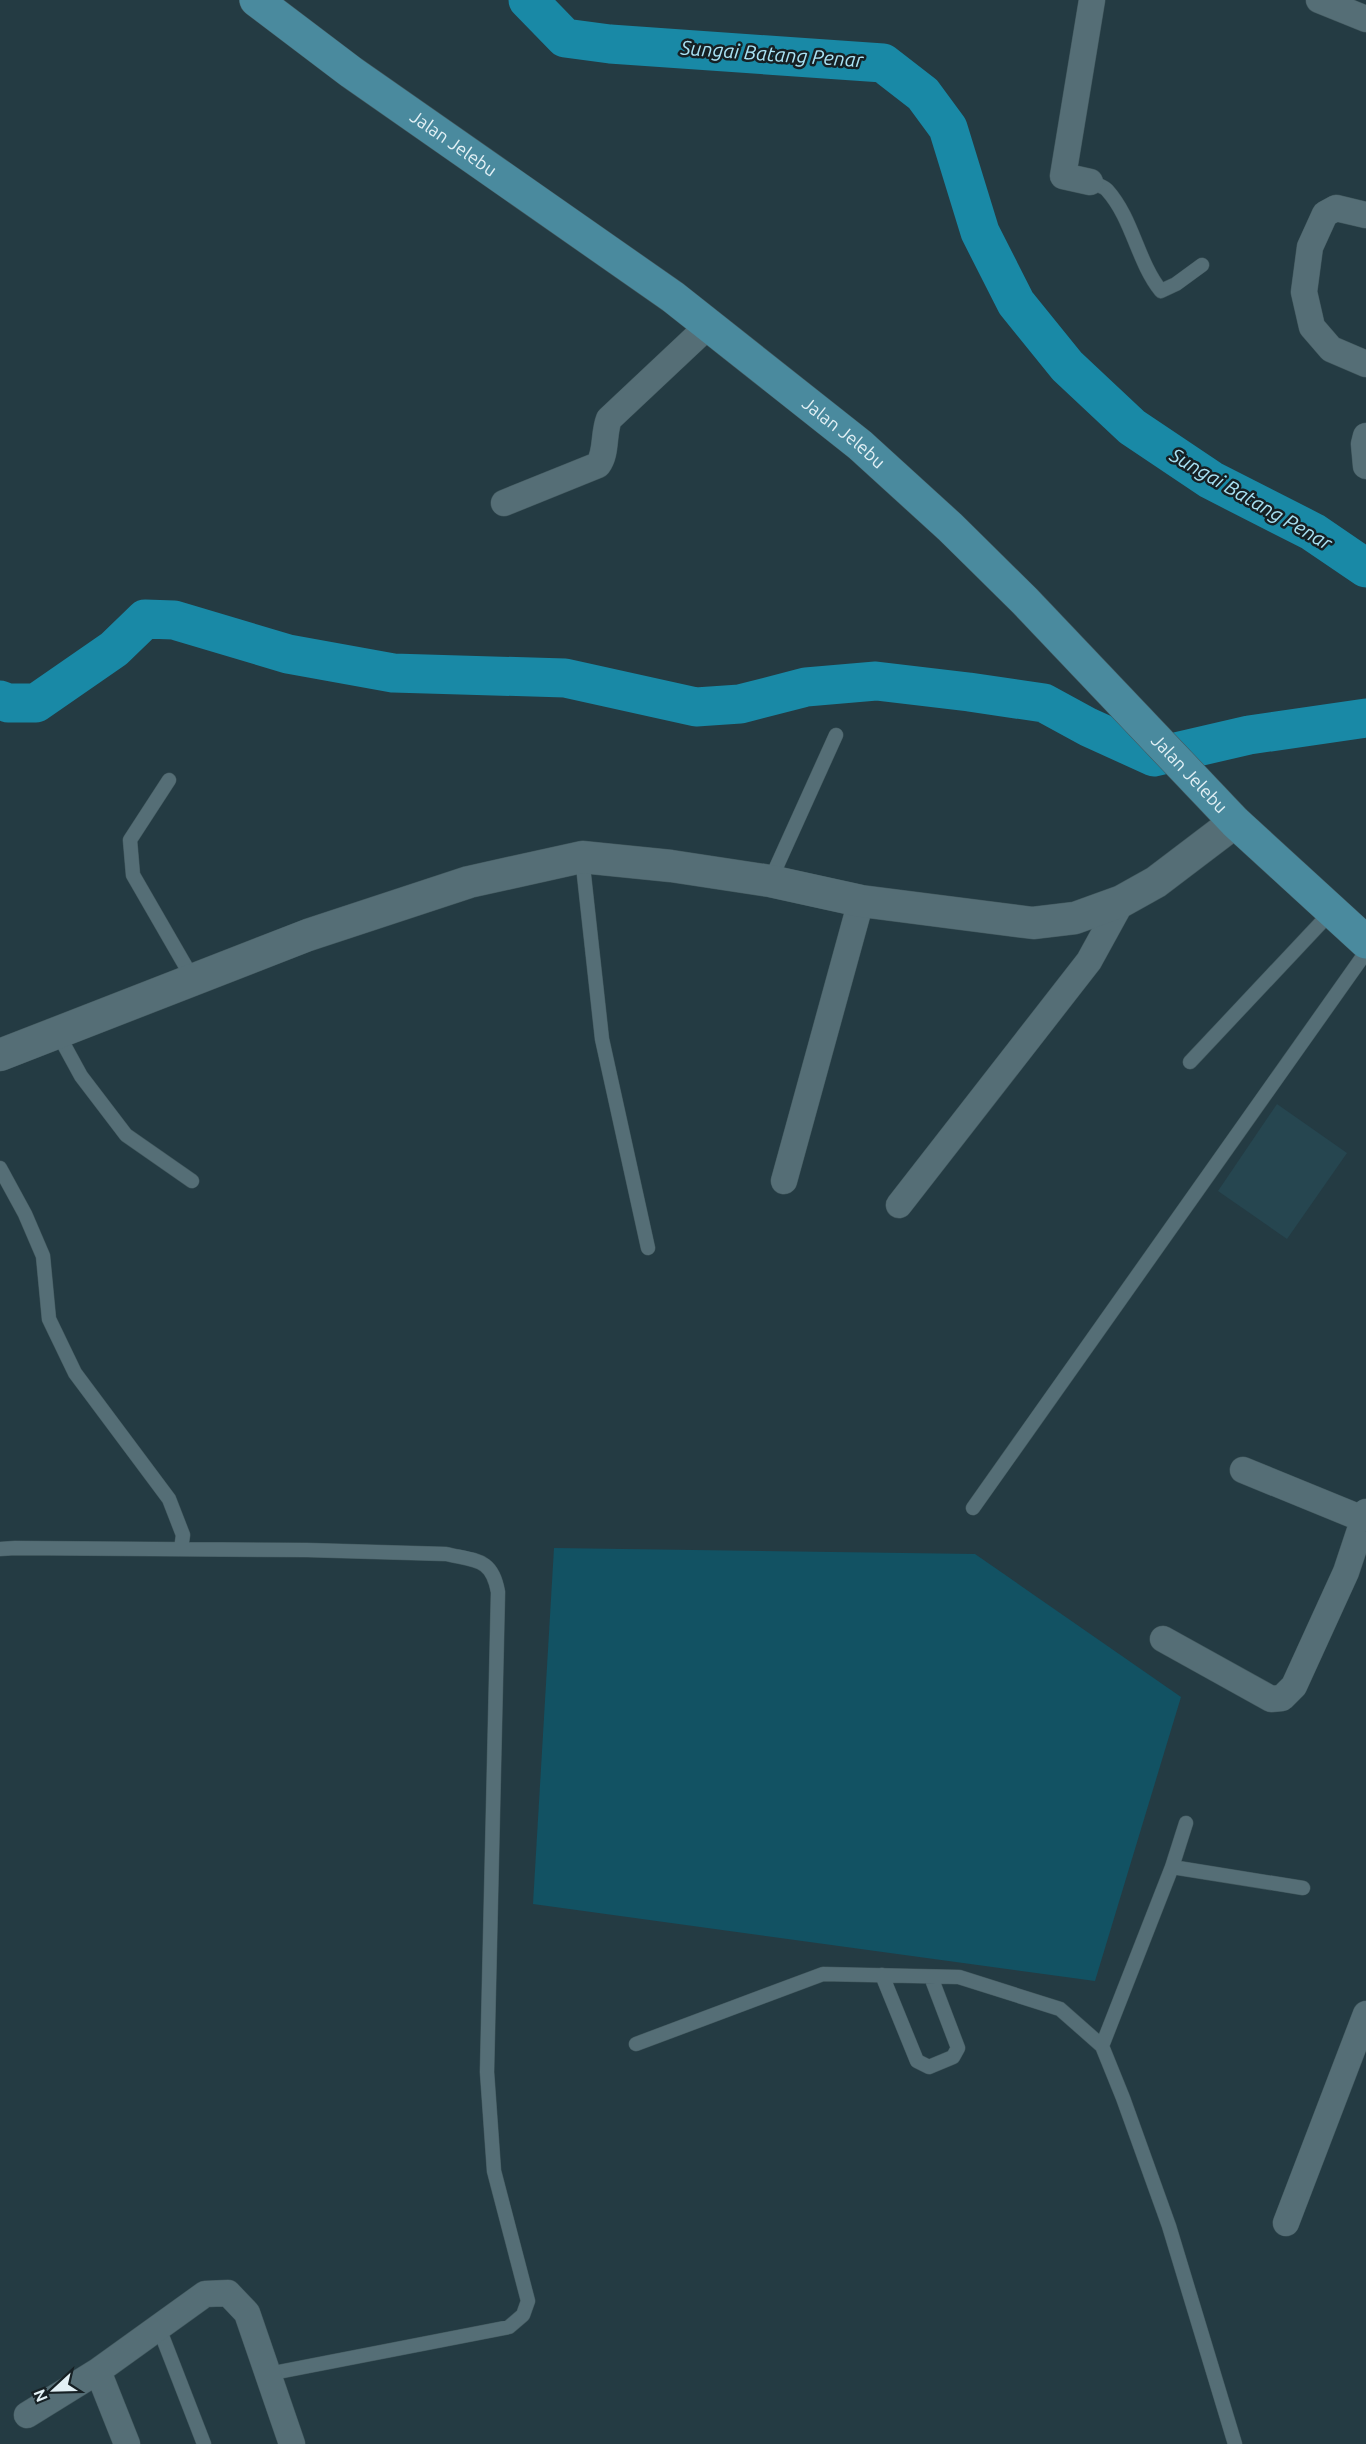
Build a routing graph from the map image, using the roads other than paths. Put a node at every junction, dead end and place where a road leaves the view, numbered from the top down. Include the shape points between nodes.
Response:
1 (256, 0) edge
2 (1092, 0) edge
3 (1319, 0) edge
4 (1366, 19) edge
5 (1090, 182) joint
6 (1366, 215) edge
7 (1202, 265) dead end
8 (709, 325) junction
9 (1366, 364) edge
10 (1366, 436) edge
11 (1366, 466) edge
12 (504, 503) dead end
13 (836, 735) dead end
14 (169, 780) dead end
15 (1234, 822) junction
16 (582, 857) junction
17 (770, 881) junction
18 (861, 901) junction
19 (1122, 901) junction
20 (1332, 911) junction
21 (1366, 942) edge
22 (1366, 951) edge
23 (194, 980) junction
24 (57, 1032) junction
25 (0, 1055) edge
26 (1190, 1062) dead end
27 (0, 1168) edge
28 (192, 1181) dead end
29 (784, 1181) dead end
30 (899, 1205) dead end
31 (648, 1248) dead end
32 (1243, 1470) dead end
33 (973, 1508) dead end
34 (1364, 1515) edge
35 (181, 1549) junction
36 (0, 1550) edge
37 (1164, 1639) dead end
38 (1186, 1823) dead end
39 (1172, 1867) junction
40 (1303, 1888) dead end
41 (882, 1976) junction
42 (931, 1977) junction
43 (1366, 2014) edge
44 (636, 2044) dead end
45 (1102, 2046) junction
46 (1286, 2223) dead end
47 (159, 2328) junction
48 (98, 2371) junction
49 (268, 2374) junction
50 (27, 2415) dead end
51 (127, 2444) edge
52 (204, 2444) edge
53 (292, 2444) edge
54 (1234, 2444) edge

1 - 8 main road, Jalan Jelebu via 351,72
2 - 5 street via 1063,176
3 - 4 street
5 - 7 lane via 1106,189 1130,228 1150,277 1161,291
6 - 9 street via 1336,208 1325,214 1310,247 1304,292 1312,327 1331,349
8 - 12 street via 609,419 603,459 598,465
8 - 15 main road, Jalan Jelebu via 860,445 950,526
10 - 11 street
13 - 17 lane
14 - 23 lane via 130,840 133,875
15 - 19 street via 1156,882
15 - 20 main road, Jalan Jelebu
16 - 17 street
16 - 23 street via 470,882 308,935
16 - 31 lane via 602,1039
17 - 18 street
18 - 19 street via 1033,923 1075,918
18 - 29 street
19 - 30 street via 1089,961
20 - 21 main road, Jalan Jelebu
20 - 26 lane
22 - 33 lane
23 - 24 street
24 - 25 street
24 - 28 lane via 81,1076 126,1135
27 - 35 lane via 43,1256 49,1319 75,1373 169,1499 183,1535
32 - 34 street
34 - 37 street via 1346,1572 1294,1686 1282,1698 1271,1699
35 - 36 lane
35 - 49 lane via 446,1554 485,1563 495,1576 498,1592 487,2072 494,2171 528,2301 523,2314 509,2326
38 - 39 lane
39 - 40 lane
39 - 45 lane
41 - 42 lane
41 - 42 lane via 917,2061 929,2067 953,2057 958,2048
41 - 44 lane via 823,1974
42 - 45 lane via 959,1977 1060,2009
43 - 46 street
45 - 54 lane via 1169,2226
47 - 48 street
47 - 49 street via 205,2294 228,2293 247,2313
47 - 52 lane
48 - 50 street
48 - 51 street
49 - 53 street

